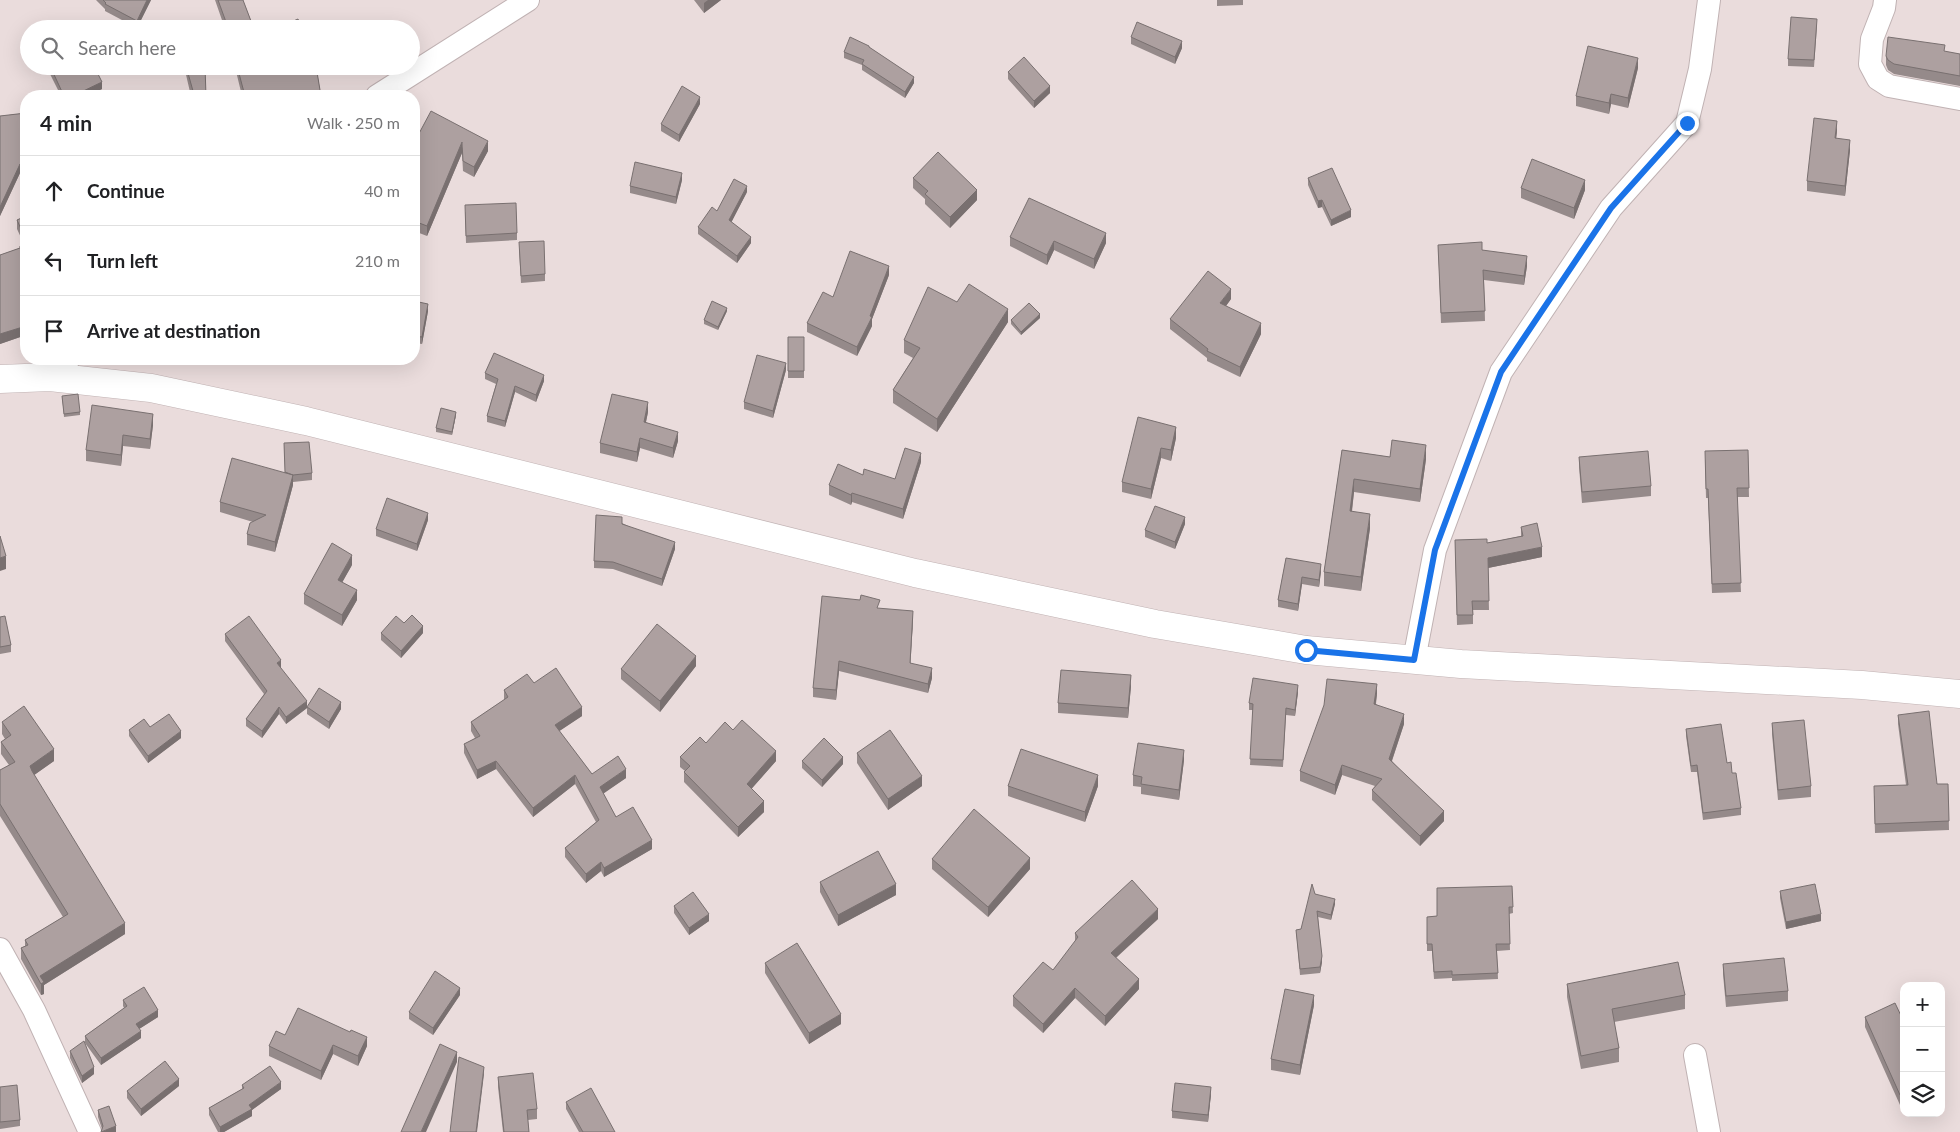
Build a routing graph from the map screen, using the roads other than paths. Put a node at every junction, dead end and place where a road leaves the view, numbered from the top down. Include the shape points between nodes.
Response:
1 (528, 0) edge
2 (1709, 0) edge
3 (1885, 0) edge
4 (420, 69) edge
5 (410, 75) edge
6 (386, 90) edge
7 (1960, 99) edge
8 (66, 369) edge
9 (0, 379) edge
10 (1414, 660) junction
11 (1960, 694) edge
12 (0, 949) edge
13 (1696, 1055) dead end
14 (90, 1132) edge
15 (1709, 1132) edge

1 - 4 street
2 - 10 street via 1700,69 1687,123 1611,208 1501,372 1435,550
3 - 7 street via 1872,39 1870,64 1878,79 1889,86
5 - 6 street
8 - 9 street via 50,377
8 - 10 street via 306,420 916,573 1146,622 1306,650
10 - 11 street via 1862,684
12 - 14 street via 34,1010
13 - 15 street

